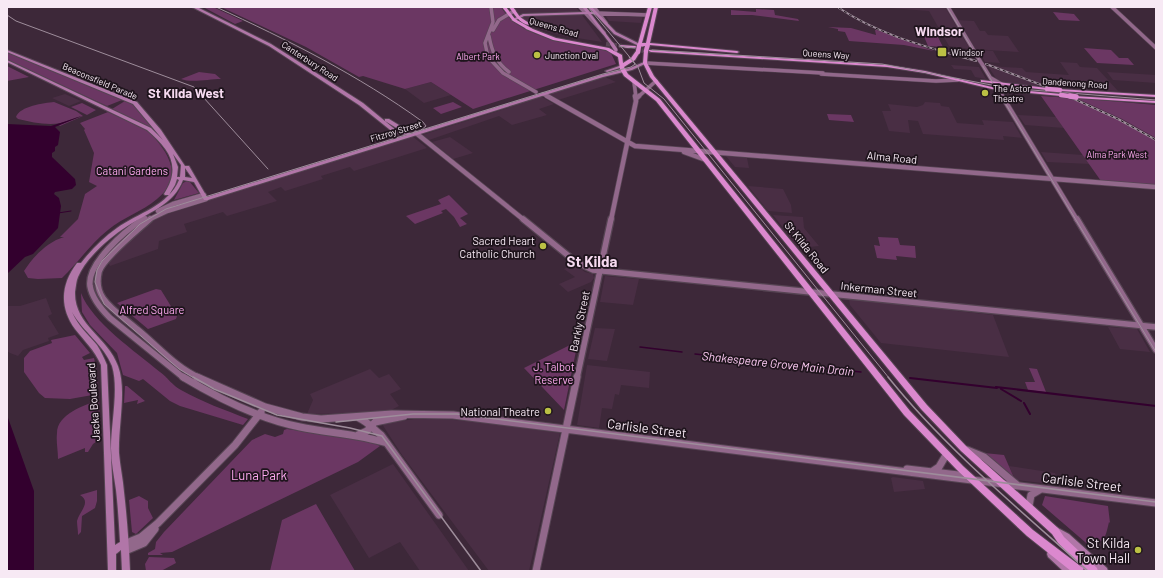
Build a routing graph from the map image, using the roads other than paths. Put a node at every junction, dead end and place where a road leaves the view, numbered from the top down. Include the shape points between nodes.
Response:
1 (194, 7) edge
2 (199, 7) edge
3 (491, 7) edge
4 (504, 7) edge
5 (580, 7) edge
6 (584, 7) edge
7 (590, 7) edge
8 (594, 7) edge
9 (650, 7) edge
10 (656, 7) edge
11 (948, 7) edge
12 (1112, 7) edge
13 (513, 9) edge
14 (587, 13) junction
15 (597, 13) junction
16 (508, 15) junction
17 (648, 15) junction
18 (654, 15) junction
19 (519, 17) junction
20 (513, 20) junction
21 (527, 28) junction
22 (490, 34) junction
23 (623, 47) tunnel mouth
24 (643, 48) junction
25 (1156, 48) edge
26 (7, 51) edge
27 (487, 55) junction
28 (492, 55) junction
29 (620, 56) junction
30 (7, 61) edge
31 (645, 63) junction
32 (622, 68) junction
33 (938, 75) junction
34 (990, 78) junction
35 (958, 80) junction
36 (656, 81) junction
37 (932, 81) junction
38 (634, 82) junction
39 (993, 83) junction
40 (1003, 85) junction
41 (997, 89) junction
42 (646, 90) junction
43 (530, 92) junction
44 (540, 92) junction
45 (1060, 93) junction
46 (1156, 96) edge
47 (637, 98) junction
48 (1156, 102) edge
49 (412, 133) junction
50 (402, 134) junction
51 (627, 144) junction
52 (678, 149) junction
53 (698, 151) junction
54 (714, 152) junction
55 (706, 160) junction
56 (183, 167) junction
57 (179, 177) junction
58 (195, 179) junction
59 (1052, 179) junction
60 (1156, 187) edge
61 (207, 196) junction
62 (135, 218) junction
63 (96, 270) junction
64 (600, 272) junction
65 (100, 292) junction
66 (810, 292) junction
67 (830, 294) junction
68 (94, 295) junction
69 (107, 305) junction
70 (100, 308) junction
71 (1141, 326) junction
72 (1156, 327) edge
73 (143, 334) junction
74 (134, 338) junction
75 (1156, 350) edge
76 (117, 374) junction
77 (198, 378) junction
78 (105, 383) junction
79 (191, 383) junction
80 (117, 384) junction
81 (265, 407) junction
82 (258, 414) junction
83 (404, 416) junction
84 (321, 419) junction
85 (341, 419) junction
86 (371, 427) junction
87 (315, 429) junction
88 (567, 430) junction
89 (357, 436) junction
90 (387, 443) junction
91 (964, 448) junction
92 (946, 455) junction
93 (886, 470) junction
94 (933, 471) junction
95 (971, 478) junction
96 (1004, 484) junction
97 (1019, 486) junction
98 (1041, 489) junction
99 (1156, 503) edge
100 (1029, 506) junction
101 (439, 515) dead end
102 (1030, 533) junction
103 (125, 547) junction
104 (111, 552) junction
105 (1066, 560) junction
106 (1089, 568) edge
107 (112, 571) edge
108 (126, 571) edge
109 (536, 571) edge
110 (1070, 571) edge
111 (1104, 571) edge

1 - 50 main road, Canterbury Road via 270,45
2 - 49 main road, Canterbury Road via 274,44 365,103 399,130
3 - 22 street via 493,16
4 - 16 highway, Queens Road
5 - 14 street
6 - 14 main road
7 - 15 main road
8 - 15 street
9 - 17 highway
10 - 18 highway
11 - 34 street
12 - 25 street
13 - 16 street
13 - 19 highway, Queens Road
14 - 15 main road
14 - 19 main road
14 - 29 main road, bridge
15 - 17 street
15 - 24 main road via 615,33
16 - 20 highway, Queens Road
16 - 22 street via 499,20
17 - 18 highway
17 - 24 highway
18 - 24 highway
19 - 20 main road
19 - 21 highway, Queens Road via 534,27 552,34 606,46 569,40
20 - 21 highway, Queens Road
21 - 29 highway via 555,38 610,50
22 - 27 street via 485,43
22 - 28 street
23 - 24 highway
24 - 31 highway
24 - 32 highway
24 - 33 highway, Queens Way via 875,65
24 - 39 highway, Queens Way via 897,64
26 - 56 main road, Beaconsfield Parade via 133,102 159,131
27 - 28 street
27 - 43 street via 500,71
28 - 44 street via 507,71
29 - 32 highway
30 - 57 main road, Beaconsfield Parade via 147,127 172,157
31 - 32 main road, Fitzroy Street
31 - 36 highway, St Kilda Road
31 - 37 street
32 - 38 highway
32 - 44 main road, Fitzroy Street via 602,76
33 - 35 highway, Queens Way
33 - 37 street via 939,79
34 - 39 street
34 - 40 street
35 - 37 street
35 - 41 highway, Queens Way
36 - 42 street
36 - 54 highway, St Kilda Road
38 - 42 highway
38 - 47 street, Barkly Street
39 - 40 highway, Dandenong Road
39 - 41 street
40 - 45 highway, Dandenong Road, bridge via 1047,89
41 - 45 highway, Dandenong Road
41 - 59 street
42 - 47 street
42 - 53 highway via 658,100
43 - 44 main road, Fitzroy Street
43 - 49 main road, Fitzroy Street
44 - 49 main road, Fitzroy Street
44 - 51 street
45 - 46 highway, Dandenong Road
45 - 48 highway, Dandenong Road, bridge
47 - 51 street, Barkly Street
49 - 50 main road, Canterbury Road
49 - 61 main road, Fitzroy Street
49 - 64 street, Inkerman Street via 584,268
50 - 61 main road, Fitzroy Street
51 - 52 street, Alma Road
51 - 64 street, Barkly Street
52 - 53 street, Alma Road
52 - 55 street
53 - 54 street, Alma Road
53 - 55 highway
54 - 59 street, Alma Road
54 - 67 highway, St Kilda Road
55 - 66 highway
56 - 57 main road
56 - 58 main road, Beaconsfield Parade via 187,167
57 - 58 main road
57 - 62 main road via 162,200
58 - 61 main road, Beaconsfield Parade via 200,190
59 - 60 street, Alma Road
59 - 71 street
61 - 63 street, Fitzroy Street via 134,225 102,256
62 - 76 main road, Jacka Boulevard via 96,251 80,269 73,283 73,304 78,318 110,355
62 - 78 main road, Jacka Boulevard via 114,229 82,261 71,276 67,287 70,316 100,355 104,365
63 - 65 street
63 - 68 street via 90,286
64 - 66 street, Inkerman Street
64 - 88 street, Barkly Street
65 - 68 street
65 - 69 street
66 - 67 street, Inkerman Street
66 - 92 highway via 888,391
67 - 71 street, Inkerman Street
67 - 91 highway, St Kilda Road via 910,391
68 - 70 street
69 - 70 street
69 - 73 street, Carlisle Street
70 - 74 street
71 - 72 street, Inkerman Street
71 - 75 street
73 - 74 street
73 - 77 street, Carlisle Street via 175,363
74 - 79 street
76 - 78 main road
76 - 80 main road, Jacka Boulevard
77 - 79 street
77 - 81 street, Carlisle Street
78 - 80 main road via 113,381
78 - 104 main road, Jacka Boulevard
79 - 82 street
80 - 103 main road, Jacka Boulevard via 115,448
81 - 82 street
81 - 84 street, Carlisle Street via 302,417
82 - 87 street via 284,424
82 - 103 street via 235,445 158,523 145,542
83 - 85 street, Carlisle Street via 389,414
83 - 86 street, Carlisle Street via 376,422
83 - 88 street, Carlisle Street via 453,414
84 - 85 street, Carlisle Street
84 - 87 street
85 - 86 street via 361,418
86 - 89 street, Carlisle Street
86 - 90 street via 381,434
87 - 89 street
88 - 93 street, Carlisle Street
88 - 109 street, Barkly Street
89 - 90 street
90 - 101 street
91 - 96 highway, St Kilda Road
91 - 97 street via 984,457
92 - 94 street via 939,467
92 - 95 highway
93 - 94 street, Carlisle Street
93 - 95 street, Carlisle Street
94 - 95 street, Carlisle Street
95 - 96 street, Carlisle Street
95 - 102 highway
96 - 97 street, Carlisle Street
96 - 100 highway, St Kilda Road
97 - 98 street, Carlisle Street
98 - 99 street, Carlisle Street
98 - 100 street via 1031,494
100 - 106 highway, St Kilda Road
102 - 105 highway
102 - 110 main road
103 - 104 main road
103 - 108 main road, Jacka Boulevard
104 - 107 main road, Jacka Boulevard
105 - 106 highway
105 - 110 main road
106 - 111 main road

